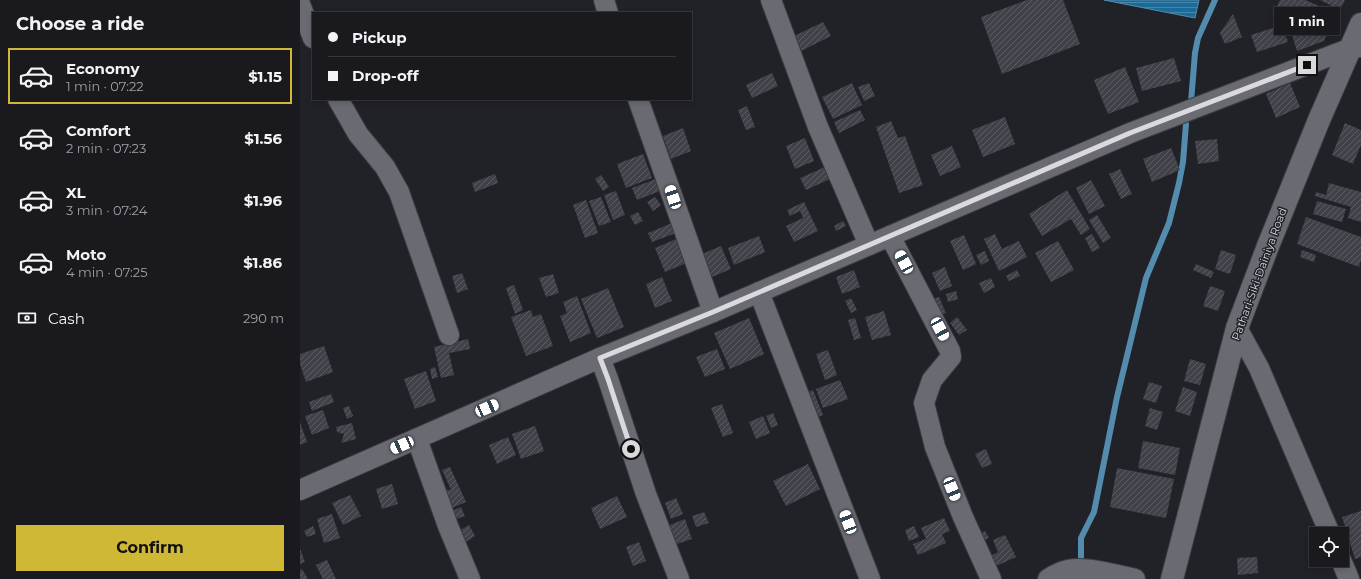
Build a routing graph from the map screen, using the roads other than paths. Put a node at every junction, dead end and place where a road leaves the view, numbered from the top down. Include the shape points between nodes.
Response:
1 (604, 0) edge
2 (771, 0) edge
3 (300, 4) edge
4 (608, 12) edge
5 (1361, 24) edge
6 (312, 35) edge
7 (1356, 47) edge
8 (339, 100) edge
9 (638, 100) edge
10 (890, 236) junction
11 (869, 245) junction
12 (759, 292) junction
13 (713, 312) junction
14 (1237, 328) junction
15 (449, 335) dead end
16 (600, 358) junction
17 (416, 439) junction
18 (300, 490) edge
19 (1327, 527) edge
20 (1344, 567) edge
21 (470, 579) edge
22 (679, 579) edge
23 (870, 579) edge
24 (991, 579) edge
25 (1048, 579) edge
26 (1135, 579) edge
27 (1172, 579) edge
28 (1349, 579) edge

1 - 4 street
2 - 11 street via 818,127
3 - 6 street
5 - 7 main road, Pathari-Siki-Dainiya Road
7 - 10 street via 1130,133
7 - 14 main road, Pathari-Siki-Dainiya Road via 1319,120
8 - 15 street via 358,134 385,167 399,192
9 - 13 street
10 - 11 street
10 - 24 street via 950,350 951,357 932,380 924,403 935,447
11 - 12 street
12 - 13 street
12 - 23 street
13 - 16 street
14 - 19 street via 1259,368
14 - 27 main road, Pathari-Siki-Dainiya Road
16 - 17 street
16 - 22 street via 646,494
17 - 18 street
17 - 21 street
20 - 28 street
25 - 26 street via 1069,570 1104,572

